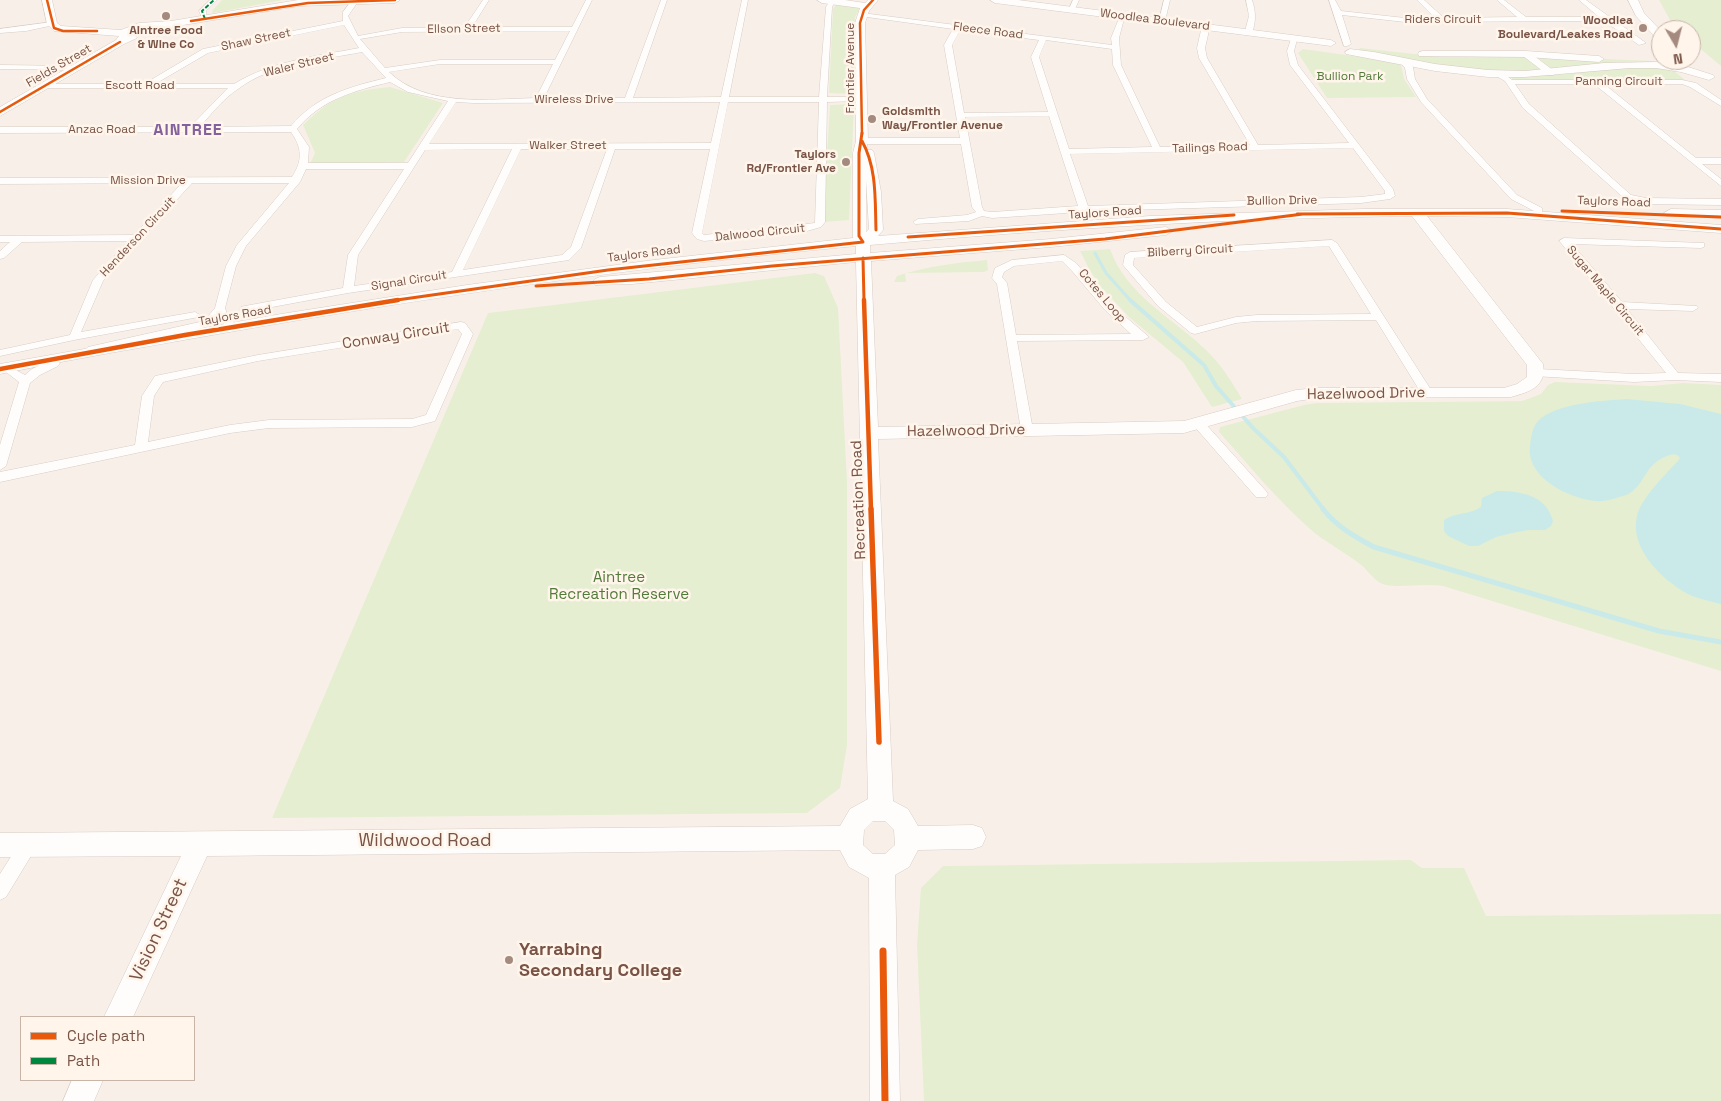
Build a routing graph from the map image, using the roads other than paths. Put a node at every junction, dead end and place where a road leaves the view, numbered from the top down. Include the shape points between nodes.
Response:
1 (47, 0) edge
2 (214, 0) edge
3 (355, 0) edge
4 (395, 0) edge
5 (486, 0) edge
6 (588, 0) edge
7 (664, 0) edge
8 (745, 0) edge
9 (822, 0) edge
10 (995, 0) edge
11 (1168, 0) edge
12 (1249, 0) edge
13 (1332, 0) edge
14 (1420, 0) edge
15 (1500, 0) edge
16 (1582, 0) edge
17 (1633, 0) edge
18 (1638, 0) edge
19 (313, 1) edge
20 (833, 1) junction
21 (1074, 5) edge
22 (868, 7) edge
23 (1339, 13) junction
24 (1124, 16) junction
25 (205, 19) junction
26 (1606, 19) junction
27 (1442, 20) junction
28 (1525, 20) junction
29 (1653, 20) edge
30 (1162, 21) junction
31 (346, 22) junction
32 (52, 24) junction
33 (1206, 26) junction
34 (1651, 26) edge
35 (958, 27) junction
36 (150, 28) junction
37 (467, 29) junction
38 (574, 29) junction
39 (0, 31) edge
40 (1249, 32) junction
41 (124, 34) junction
42 (356, 38) junction
43 (1043, 38) junction
44 (1292, 38) junction
45 (1642, 43) dead end
46 (1341, 45) junction
47 (1114, 48) junction
48 (366, 49) junction
49 (1526, 54) junction
50 (1651, 60) edge
51 (1651, 61) edge
52 (557, 62) junction
53 (1410, 64) junction
54 (1701, 66) edge
55 (0, 67) edge
56 (75, 68) junction
57 (1701, 69) edge
58 (1690, 70) edge
59 (382, 71) junction
60 (1551, 73) junction
61 (1709, 77) junction
62 (1506, 78) junction
63 (1721, 78) edge
64 (391, 79) junction
65 (1596, 82) junction
66 (44, 86) junction
67 (146, 86) junction
68 (236, 86) junction
69 (1721, 87) edge
70 (823, 99) junction
71 (861, 99) junction
72 (453, 100) junction
73 (539, 100) junction
74 (628, 100) junction
75 (723, 100) junction
76 (1721, 104) edge
77 (3, 108) edge
78 (960, 114) junction
79 (1052, 114) junction
80 (293, 129) junction
81 (0, 130) edge
82 (192, 130) junction
83 (862, 141) junction
84 (965, 141) junction
85 (1355, 145) junction
86 (518, 146) junction
87 (612, 146) junction
88 (714, 146) junction
89 (422, 147) junction
90 (1255, 147) junction
91 (1157, 150) junction
92 (1065, 152) junction
93 (1694, 161) junction
94 (1721, 161) edge
95 (304, 166) junction
96 (410, 166) junction
97 (190, 180) junction
98 (297, 180) junction
99 (0, 181) edge
100 (1721, 183) edge
101 (874, 192) junction
102 (1514, 197) junction
103 (1721, 202) edge
104 (1084, 209) junction
105 (1539, 210) junction
106 (1416, 212) junction
107 (981, 213) junction
108 (1507, 213) junction
109 (1303, 214) junction
110 (1721, 215) edge
111 (858, 218) junction
112 (918, 222) dead end
113 (1721, 229) edge
114 (136, 238) junction
115 (908, 238) junction
116 (0, 239) edge
117 (19, 239) junction
118 (863, 242) junction
119 (1701, 245) dead end
120 (803, 247) junction
121 (0, 256) edge
122 (863, 258) junction
123 (456, 274) junction
124 (348, 290) junction
125 (429, 294) junction
126 (1618, 305) junction
127 (220, 308) junction
128 (1693, 308) dead end
129 (245, 309) dead end
130 (195, 315) dead end
131 (1379, 317) junction
132 (233, 327) junction
133 (74, 337) junction
134 (1011, 338) junction
135 (0, 353) edge
136 (54, 360) junction
137 (1538, 373) junction
138 (9, 374) edge
139 (1675, 376) junction
140 (1721, 378) edge
141 (1427, 393) junction
142 (1198, 423) junction
143 (1027, 430) junction
144 (869, 433) junction
145 (141, 447) junction
146 (0, 466) edge
147 (0, 477) edge
148 (1261, 494) dead end
149 (881, 809) junction
150 (973, 837) dead end
151 (849, 838) junction
152 (909, 838) junction
153 (200, 843) junction
154 (0, 845) edge
155 (28, 845) junction
156 (882, 866) junction
157 (0, 891) edge
158 (118, 1016) edge
159 (88, 1081) edge
160 (78, 1101) edge
161 (886, 1101) edge

1 - 32 street
2 - 25 street via 202,11
3 - 4 street
3 - 19 street
3 - 31 street via 346,11
5 - 37 street
6 - 38 street
7 - 74 street
8 - 75 street
9 - 20 street
10 - 21 street, Woodlea Boulevard
11 - 30 street
12 - 40 street via 1252,23
13 - 23 street
14 - 27 street
15 - 28 street
16 - 26 street
17 - 34 street
18 - 29 street
19 - 25 street
20 - 22 street
20 - 70 street via 829,7
21 - 24 street, Woodlea Boulevard
22 - 35 street, Fleece Road
22 - 71 street, Frontier Avenue via 860,22
23 - 27 street, Riders Circuit via 1405,20
23 - 46 street
24 - 30 street, Woodlea Boulevard
24 - 47 street
25 - 36 street
26 - 28 street, Riders Circuit
26 - 45 street
27 - 28 street, Riders Circuit
30 - 33 street, Woodlea Boulevard
31 - 42 street, Wireless Drive
31 - 67 street, Shaw Street via 206,51
32 - 39 street
32 - 41 street via 60,30
33 - 40 street, Woodlea Boulevard
33 - 90 street via 1201,48 1203,58
35 - 43 street, Fleece Road
35 - 78 street via 948,45
36 - 41 street
36 - 41 street, Fields Street via 141,35
37 - 38 street, Ellson Street
37 - 42 street, Ellson Street via 402,30
38 - 52 street
40 - 44 street, Woodlea Boulevard
41 - 56 street, Fields Street
42 - 48 street, Wireless Drive
43 - 47 street, Fleece Road
43 - 79 street via 1035,57
44 - 46 street, Woodlea Boulevard
44 - 85 street, Bullion Drive via 1291,60
46 - 49 street, Woodlea Boulevard via 1441,56
46 - 53 street, Woodlea Boulevard
47 - 91 street via 1118,65
48 - 59 street, Wireless Drive
48 - 68 street, Waler Street via 273,70 250,77
49 - 50 street, Woodlea Boulevard
49 - 60 street
51 - 60 street, Woodlea Boulevard
52 - 59 street via 440,62
52 - 73 street
53 - 62 street, Woodlea Boulevard
53 - 102 street via 1412,78 1424,100
54 - 63 street
55 - 56 street
56 - 66 street, Fields Street
57 - 61 street
58 - 61 street, Woodlea Boulevard
59 - 64 street, Wireless Drive
60 - 62 street, Woodlea Boulevard
61 - 69 street
62 - 65 street, Panning Circuit
62 - 103 street via 1526,106 1634,200
64 - 72 street, Wireless Drive via 414,92
64 - 80 street via 331,97 309,110
65 - 76 street, Panning Circuit via 1686,83 1696,86
65 - 93 street
66 - 67 street, Escott Road
66 - 77 street, Fields Street
67 - 68 street, Escott Road
68 - 82 street, Waler Street
70 - 71 street, Wireless Drive
70 - 75 street, Wireless Drive
70 - 88 street, Dalwood Circuit via 821,218 818,225 728,237 700,237 697,233
71 - 83 street, Frontier Avenue
72 - 73 street, Wireless Drive
72 - 89 street, Signal Circuit
73 - 74 street, Wireless Drive
74 - 75 street, Wireless Drive
75 - 88 street
78 - 79 street
78 - 84 street
79 - 92 street
80 - 82 street, Anzac Road
80 - 95 street via 305,150
81 - 82 street, Anzac Road
83 - 84 street
83 - 101 street, Frontier Avenue via 868,152
83 - 111 street, Frontier Avenue
84 - 107 street via 977,207
85 - 90 street, Tailings Road
85 - 104 street, Bullion Drive via 1390,191 1390,196 1361,200
86 - 87 street, Walker Street
86 - 89 street, Walker Street
86 - 123 street
87 - 88 street, Walker Street
87 - 123 street, Signal Circuit via 576,248 565,258
89 - 96 street, Signal Circuit
90 - 91 street, Tailings Road
91 - 92 street, Tailings Road
92 - 104 street
93 - 94 street
93 - 100 street
95 - 96 street
95 - 98 street
96 - 124 street, Signal Circuit via 353,255
97 - 98 street, Mission Drive
97 - 99 street, Mission Drive
97 - 114 street, Henderson Circuit
98 - 127 street via 242,245 235,257
101 - 115 street via 884,218
101 - 118 street, Frontier Avenue via 876,230
102 - 105 street
102 - 108 street via 1516,203
104 - 107 street, Bullion Drive
105 - 108 street, Taylors Road
105 - 110 street, Taylors Road
106 - 108 street, Taylors Road
106 - 109 street, Taylors Road
106 - 137 street via 1535,364
107 - 112 street, Bullion Drive via 969,218
108 - 113 street, Taylors Road
109 - 115 street, Taylors Road via 1108,222
109 - 122 street, Taylors Road via 1105,239
111 - 118 street, Frontier Avenue via 859,236
111 - 120 street via 849,226 814,238
114 - 117 street
114 - 133 street, Henderson Circuit via 98,280
115 - 118 street, Taylors Road
116 - 117 street
117 - 121 street
118 - 120 street, Taylors Road
118 - 122 street, Recreation Road
119 - 126 street, Sugar Maple Circuit via 1564,242
120 - 125 street, Taylors Road via 597,270
122 - 125 street, Taylors Road via 649,279
122 - 144 street, Recreation Road
123 - 124 street, Signal Circuit
124 - 129 street
125 - 132 street, Taylors Road
126 - 128 street
126 - 139 street, Sugar Maple Circuit
127 - 132 street via 223,318
127 - 136 street via 204,325 136,338
130 - 133 street
131 - 131 street, Bilberry Circuit via 1257,318 1195,331 1162,304 1128,265 1130,255 1332,243
131 - 141 street, Bilberry Circuit
132 - 136 street, Taylors Road
133 - 135 street
134 - 134 street, Cotes Loop via 1002,283 997,278 999,270 1012,263 1064,258 1078,268 1086,282 1122,322 1143,337
134 - 143 street, Cotes Loop
136 - 138 street, Taylors Road
136 - 138 street via 36,372
137 - 139 street via 1634,378
137 - 141 street, Hazelwood Drive via 1534,381 1520,390 1504,393
138 - 146 street
139 - 140 street
141 - 142 street, Hazelwood Drive via 1317,393
142 - 143 street, Hazelwood Drive via 1184,427
142 - 148 street
143 - 144 street, Hazelwood Drive
144 - 149 street, Recreation Road
145 - 145 street, Conway Circuit via 269,424 412,423 432,418 468,334 461,325 258,358 159,380 148,396
145 - 147 street, Conway Circuit
149 - 151 street via 858,817
149 - 152 street via 904,821
150 - 152 street
151 - 153 street, Wildwood Road
151 - 156 street via 859,859
152 - 156 street via 899,860
153 - 155 street, Wildwood Road
153 - 158 street, Vision Street
154 - 155 street, Wildwood Road
155 - 157 street
156 - 161 street
159 - 160 street

